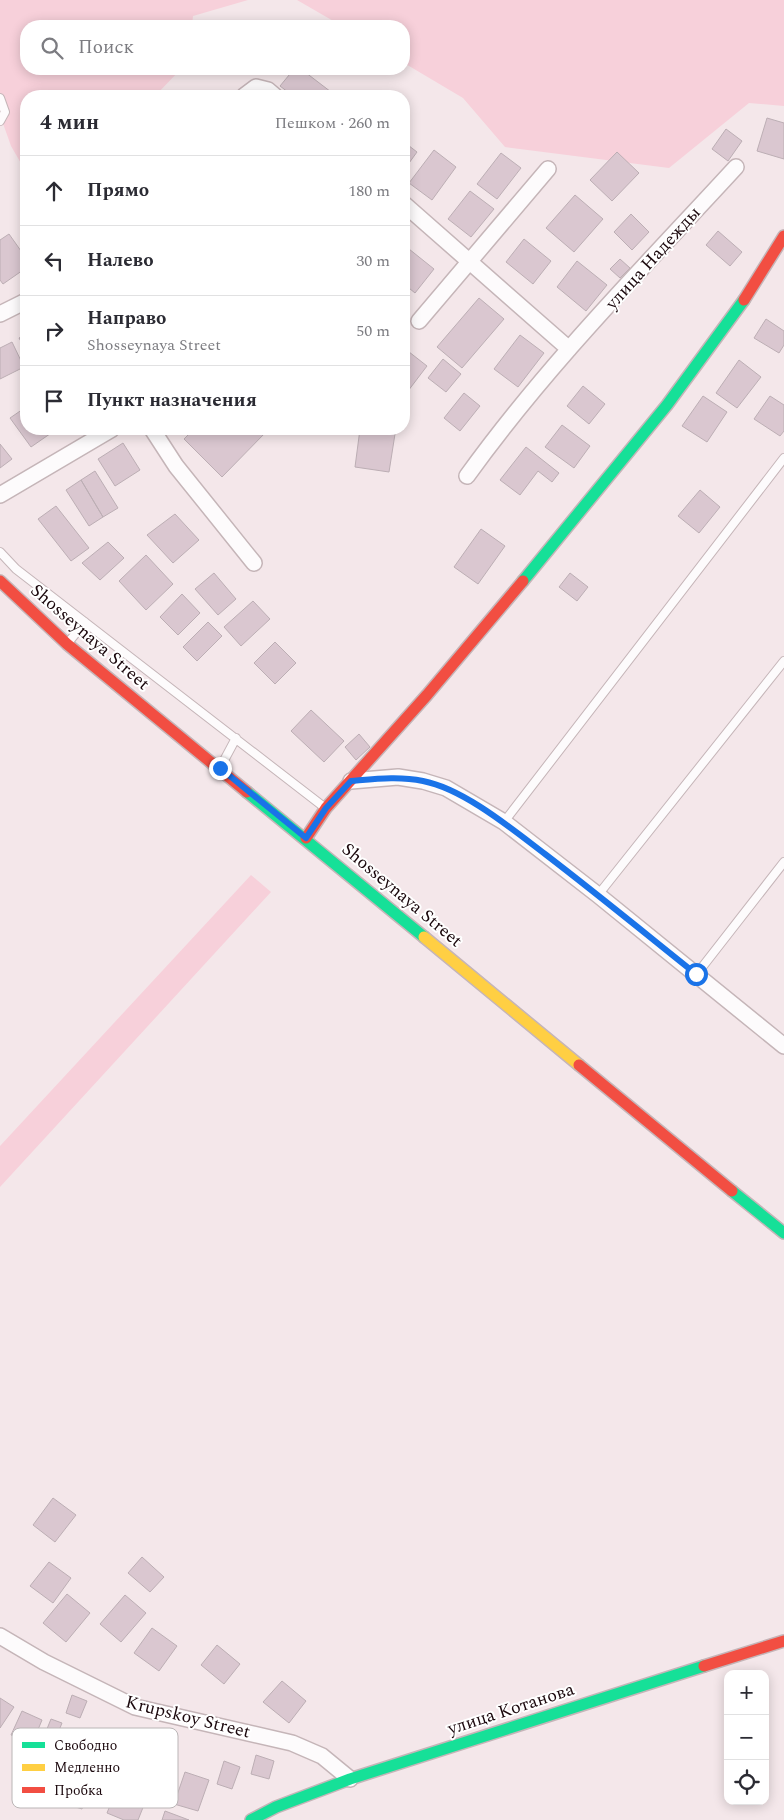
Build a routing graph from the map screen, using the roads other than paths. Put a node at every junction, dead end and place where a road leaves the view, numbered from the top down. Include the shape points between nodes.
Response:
1 (252, 90) edge
2 (268, 90) edge
3 (0, 98) edge
4 (0, 121) edge
5 (736, 167) dead end
6 (548, 169) dead end
7 (410, 209) edge
8 (784, 236) edge
9 (471, 261) junction
10 (20, 304) edge
11 (0, 314) edge
12 (419, 321) dead end
13 (569, 349) junction
14 (102, 435) edge
15 (156, 435) edge
16 (784, 458) edge
17 (468, 476) dead end
18 (0, 495) edge
19 (0, 552) edge
20 (254, 563) dead end
21 (0, 581) edge
22 (85, 622) junction
23 (67, 644) junction
24 (784, 661) edge
25 (236, 738) junction
26 (220, 768) junction
27 (351, 781) junction
28 (326, 808) junction
29 (504, 822) junction
30 (306, 838) junction
31 (784, 862) edge
32 (598, 895) junction
33 (696, 974) junction
34 (784, 1046) edge
35 (784, 1233) edge
36 (0, 1636) edge
37 (784, 1641) edge
38 (350, 1779) junction
39 (251, 1820) edge

1 - 2 street via 256,87
3 - 4 lane via 6,112
5 - 13 street, улица Надежды
6 - 9 street
7 - 9 street
8 - 27 street via 755,286 653,424 478,637
9 - 12 street
9 - 13 street
10 - 11 street
13 - 17 street, улица Надежды
14 - 18 street
15 - 20 street via 176,466
16 - 29 lane
19 - 22 lane via 16,569
21 - 23 street, Shosseynaya Street
22 - 23 lane
22 - 25 lane
23 - 26 street, Shosseynaya Street
24 - 32 lane
25 - 26 lane
25 - 28 lane
26 - 30 street, Shosseynaya Street
27 - 28 street
27 - 29 street via 398,777 423,781 446,788
28 - 30 street
29 - 32 street
30 - 35 street, Shosseynaya Street
31 - 33 lane
32 - 33 street
33 - 34 street
36 - 38 street, Krupskoy Street via 44,1662 135,1707 300,1745 322,1756
37 - 38 street, улица Котанова
38 - 39 street, улица Котанова

